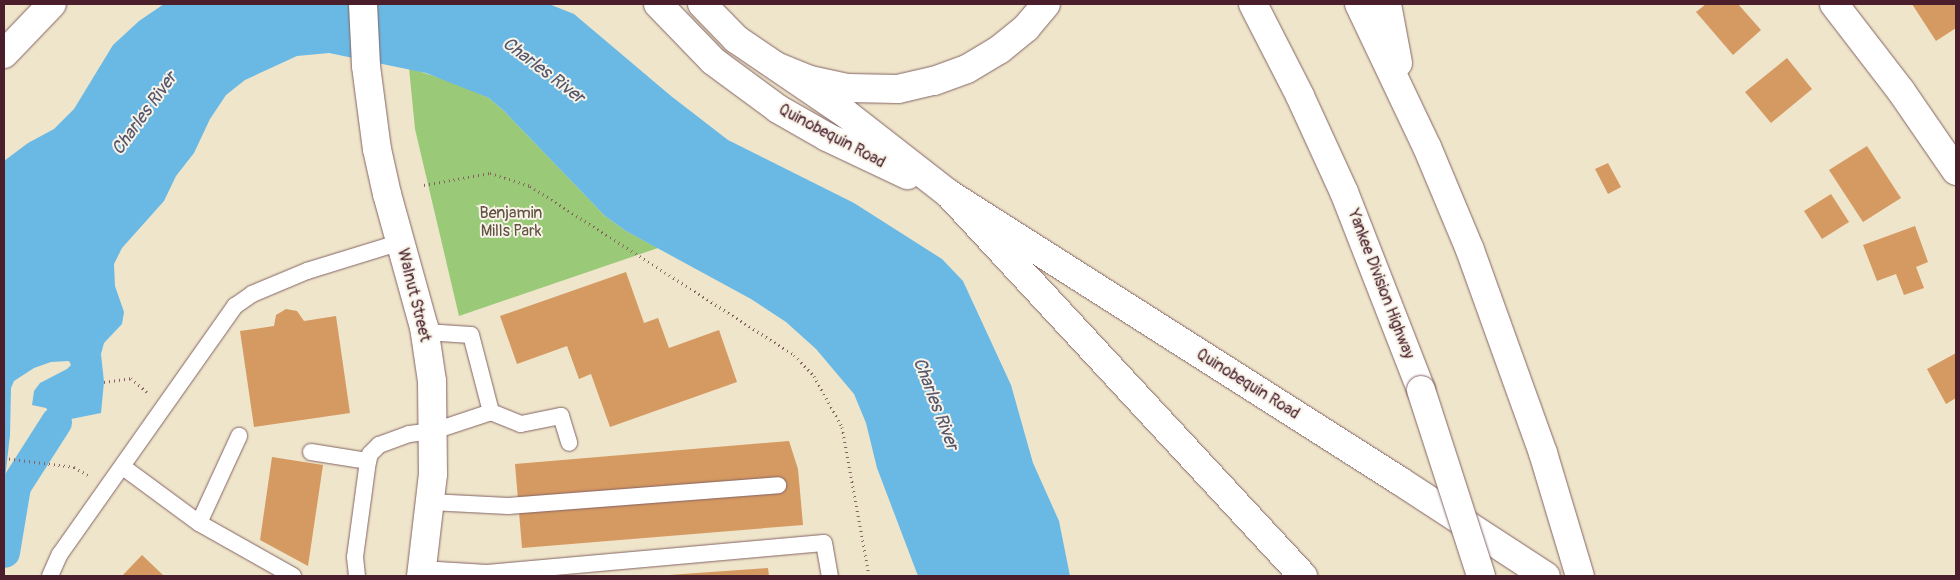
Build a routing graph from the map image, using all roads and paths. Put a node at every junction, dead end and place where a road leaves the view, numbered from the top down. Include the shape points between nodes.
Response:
1 (52, 4) edge
2 (658, 4) edge
3 (702, 4) edge
4 (1046, 4) edge
5 (1253, 4) edge
6 (1359, 4) edge
7 (1387, 4) edge
8 (1834, 4) edge
9 (363, 10) edge
10 (4, 54) edge
11 (778, 67) junction
12 (1405, 98) junction
13 (1956, 171) edge
14 (424, 185) dead end
15 (949, 194) junction
16 (401, 242) junction
17 (425, 332) junction
18 (104, 382) dead end
19 (165, 408) junction
20 (492, 412) junction
21 (434, 431) junction
22 (239, 436) dead end
23 (569, 443) dead end
24 (311, 452) dead end
25 (4, 458) edge
26 (368, 461) junction
27 (66, 466) dead end
28 (123, 468) junction
29 (778, 486) dead end
30 (430, 502) junction
31 (198, 523) junction
32 (421, 573) edge
33 (50, 576) edge
34 (294, 576) edge
35 (357, 576) edge
36 (830, 576) edge
37 (869, 576) edge
38 (1303, 576) edge
39 (1480, 576) edge
40 (1546, 576) edge
41 (1580, 576) edge

1 - 10 main road
2 - 15 main road, Quinobequin Road via 713,60 778,109 827,137
3 - 11 main road, Quinobequin Road via 736,39
4 - 11 main road via 1026,28 999,50 967,69 934,82 898,89 848,88 810,80
5 - 39 main road, Yankee Division Highway, bridge via 1344,192 1422,390
6 - 12 main road
7 - 12 main road
8 - 13 main road via 1901,91
9 - 16 main road, Walnut Street via 368,87 379,160
11 - 15 main road, Quinobequin Road via 845,113
12 - 41 main road via 1489,301 1560,507
14 - 37 path via 490,173 530,186 794,355 814,376 842,427
15 - 38 main road
15 - 40 main road, Quinobequin Road
16 - 17 main road, Walnut Street
16 - 19 lane via 307,271 245,297 235,306
17 - 20 lane via 471,335
17 - 21 main road, Walnut Street via 432,381
18 - 19 path via 131,378
19 - 28 lane
20 - 21 lane
20 - 23 lane via 521,424 561,416
21 - 26 lane via 409,434 379,445
21 - 30 main road, Walnut Street
22 - 31 lane
24 - 26 lane
25 - 27 path
26 - 35 lane via 356,557
28 - 31 lane
28 - 33 lane via 60,554
29 - 30 lane via 508,506
30 - 32 main road, Walnut Street
31 - 34 lane
32 - 36 lane via 487,574 824,543

